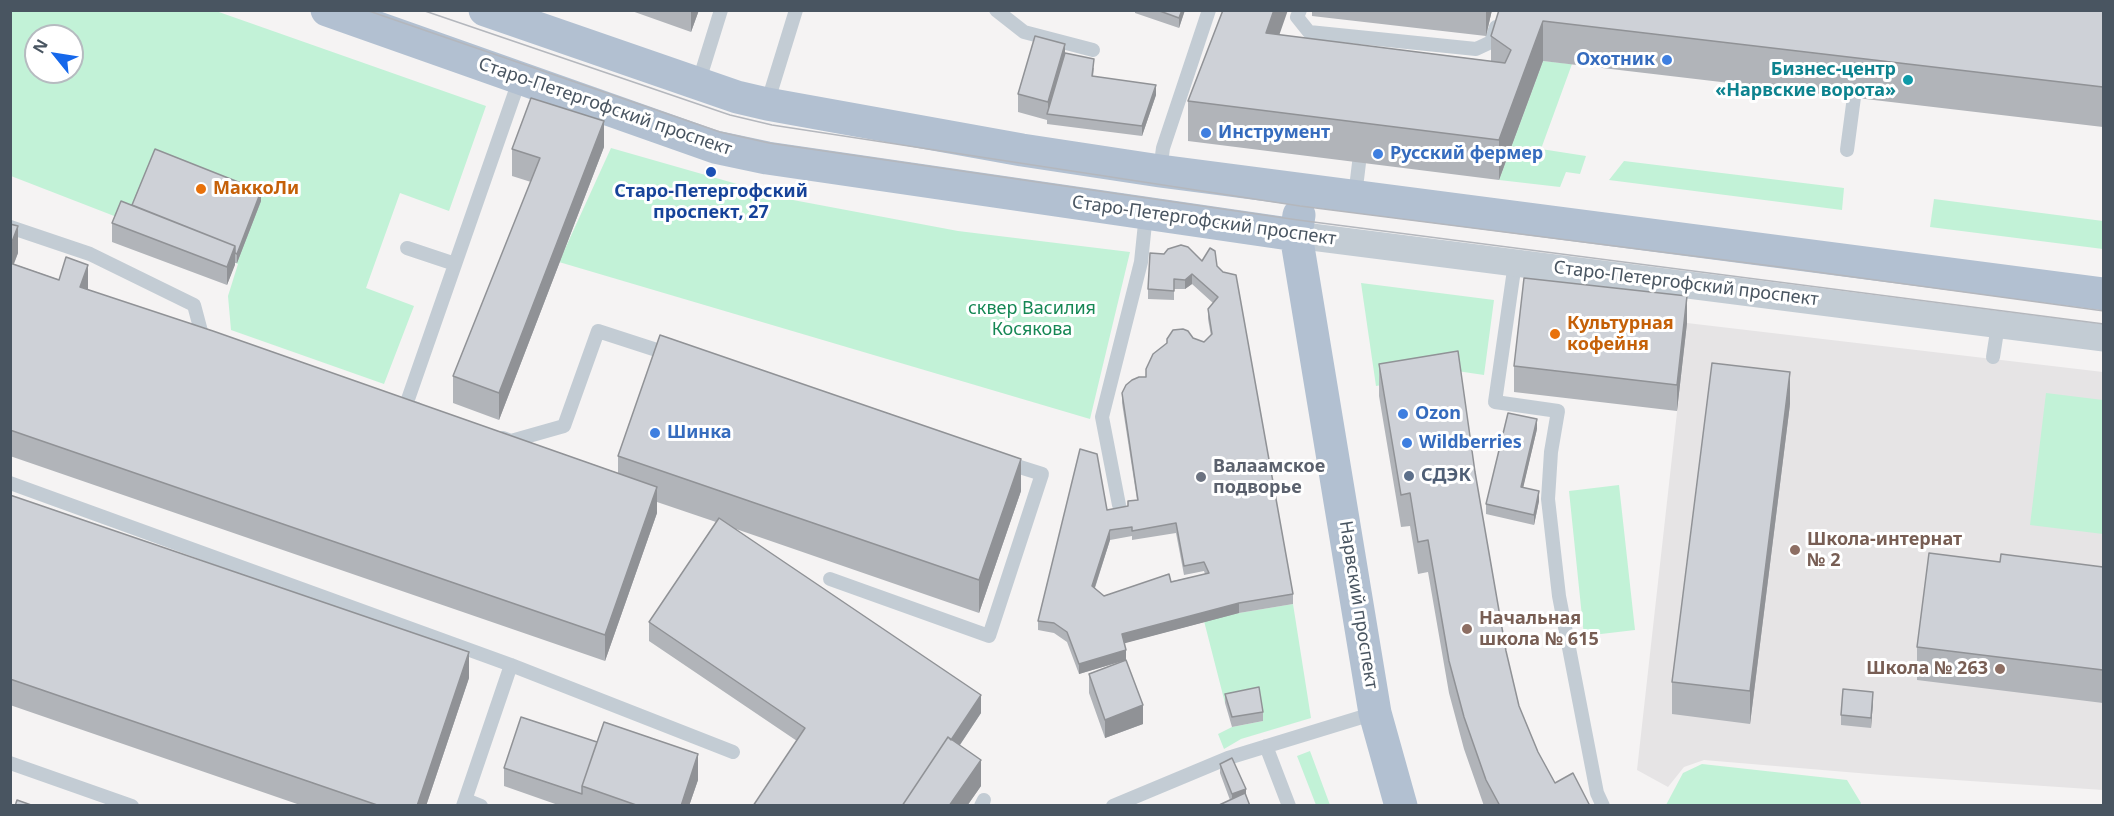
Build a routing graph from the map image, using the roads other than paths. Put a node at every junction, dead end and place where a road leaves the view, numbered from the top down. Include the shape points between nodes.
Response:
1 (327, 10) edge
2 (485, 10) edge
3 (721, 10) edge
4 (796, 10) edge
5 (996, 10) edge
6 (1209, 10) edge
7 (1299, 10) edge
8 (1502, 11) edge
9 (1093, 50) dead end
10 (520, 78) junction
11 (698, 84) junction
12 (1854, 97) dead end
13 (767, 104) junction
14 (1847, 150) dead end
15 (1359, 162) dead end
16 (1160, 171) junction
17 (1302, 190) junction
18 (1355, 196) junction
19 (1146, 214) junction
20 (10, 227) edge
21 (1296, 235) junction
22 (407, 248) dead end
23 (1515, 263) junction
24 (454, 264) junction
25 (2103, 294) edge
26 (1998, 325) junction
27 (202, 335) edge
28 (2103, 338) edge
29 (1993, 357) dead end
30 (689, 361) edge
31 (427, 412) edge
32 (490, 434) edge
33 (985, 456) edge
34 (10, 483) edge
35 (1119, 505) edge
36 (830, 579) dead end
37 (511, 665) junction
38 (1375, 713) junction
39 (1266, 746) junction
40 (733, 752) dead end
41 (13, 765) edge
42 (10, 781) edge
43 (465, 803) edge
44 (132, 806) edge
45 (481, 806) edge
46 (1113, 806) edge
47 (1289, 806) edge
48 (1401, 806) edge
49 (1603, 806) edge

1 - 10 main road, Старо-Петергофский проспект
2 - 11 main road
3 - 11 lane
4 - 13 lane
5 - 9 lane via 1024,32
6 - 16 lane via 1163,148
7 - 8 lane via 1297,17 1309,32 1373,45 1476,49 1491,42
10 - 19 main road, Старо-Петергофский проспект via 716,147 767,158
10 - 24 lane
11 - 13 main road
12 - 14 lane
13 - 16 main road
15 - 18 lane
16 - 17 main road
17 - 18 main road
17 - 21 main road, Нарвский проспект
18 - 25 main road
19 - 21 main road, Старо-Петергофский проспект
19 - 35 lane via 1141,262 1102,417
20 - 27 lane via 90,254 194,305
21 - 23 street, Старо-Петергофский проспект
21 - 38 main road, Нарвский проспект
22 - 24 lane
23 - 26 street, Старо-Петергофский проспект
23 - 49 lane via 1495,402 1558,411 1548,499 1559,596 1597,793
24 - 31 lane via 406,405
26 - 28 street, Старо-Петергофский проспект
26 - 29 lane
30 - 32 lane via 598,331 564,426 511,441
33 - 36 lane via 1042,474 989,636
34 - 37 lane
37 - 40 lane
37 - 43 lane
38 - 39 lane
38 - 48 main road, Нарвский проспект
39 - 46 lane
39 - 47 lane
41 - 42 lane
41 - 44 lane
43 - 45 lane

